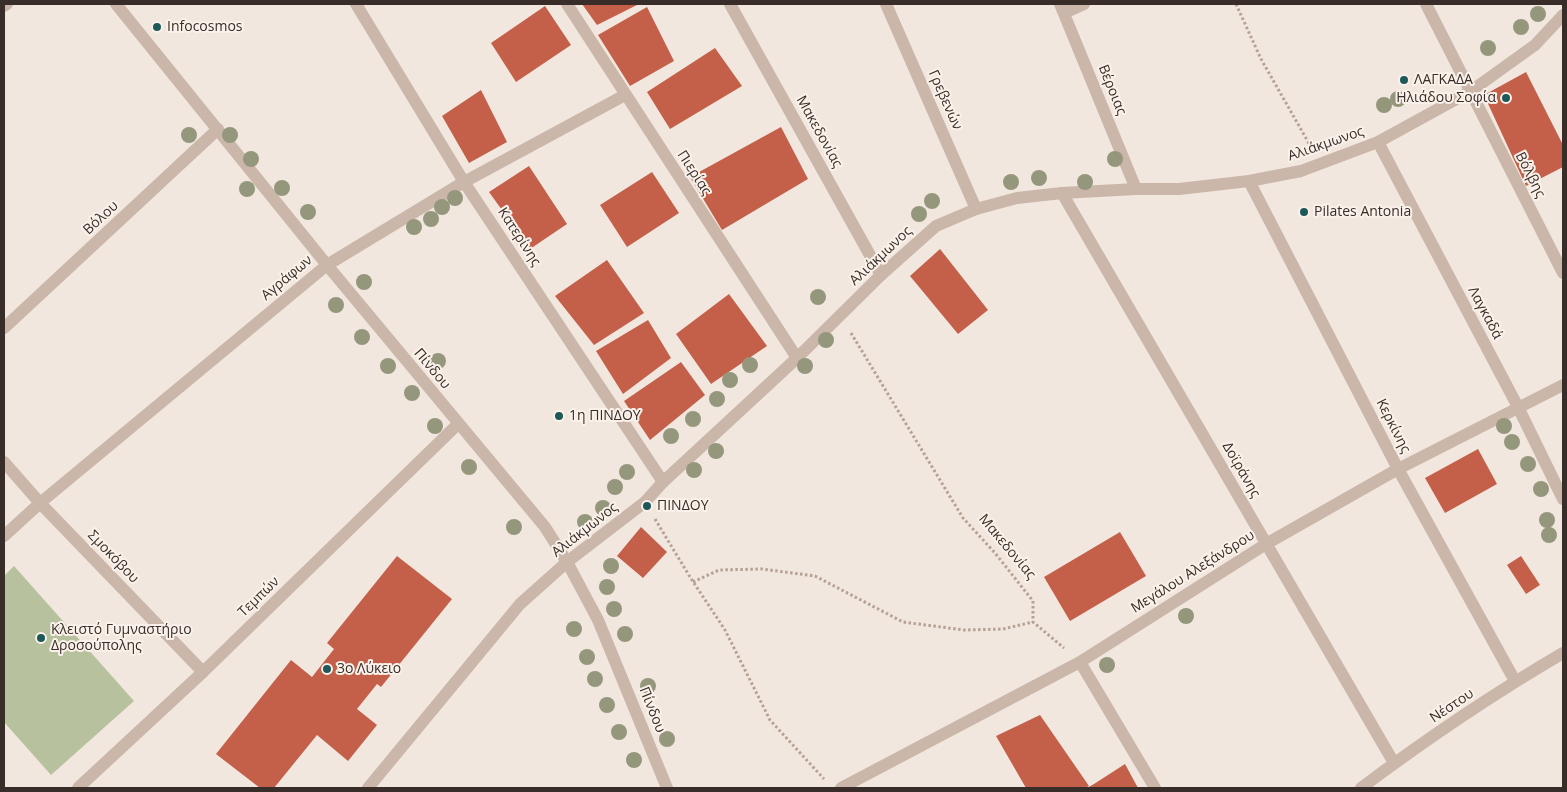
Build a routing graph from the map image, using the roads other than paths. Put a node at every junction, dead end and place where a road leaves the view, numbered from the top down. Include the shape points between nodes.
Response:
1 (7, 4) edge
2 (116, 4) edge
3 (356, 4) edge
4 (567, 4) edge
5 (730, 4) edge
6 (886, 4) edge
7 (1084, 4) edge
8 (1426, 4) edge
9 (4, 6) edge
10 (1062, 8) edge
11 (1563, 15) edge
12 (1471, 91) junction
13 (625, 95) junction
14 (218, 129) junction
15 (1378, 142) junction
16 (1250, 181) junction
17 (464, 182) junction
18 (1136, 189) junction
19 (1062, 192) junction
20 (976, 209) junction
21 (327, 265) junction
22 (1563, 273) edge
23 (881, 275) junction
24 (4, 328) edge
25 (797, 358) junction
26 (1563, 385) edge
27 (1518, 407) junction
28 (458, 424) junction
29 (4, 462) edge
30 (1398, 468) junction
31 (663, 482) junction
32 (1563, 498) edge
33 (40, 503) junction
34 (4, 536) edge
35 (1266, 544) junction
36 (567, 562) junction
37 (1563, 653) edge
38 (1080, 662) junction
39 (203, 672) junction
40 (1515, 681) junction
41 (1394, 763) junction
42 (78, 788) edge
43 (368, 788) edge
44 (668, 788) edge
45 (841, 788) edge
46 (1156, 788) edge
47 (1360, 788) edge

1 - 9 street
2 - 14 street, Πίνδου
3 - 17 street, Κατερίνης
4 - 13 street, Πιερίας
5 - 23 street, Μακεδονίας
6 - 20 street, Γρεβενών
7 - 10 street
8 - 12 street, Βόλβης
10 - 18 street, Βέροιας
11 - 12 street, Αλιάκμωνος via 1535,45
12 - 15 street, Αλιάκμωνος
12 - 22 street, Βόλβης
13 - 17 street, Αγράφων
13 - 25 street, Πιερίας
14 - 21 street, Πίνδου
14 - 24 street, Βόλου
15 - 16 street, Αλιάκμωνος via 1301,171
15 - 27 street, Λαγκαδά
16 - 18 street, Αλιάκμωνος via 1179,189
16 - 30 street, Κερκίνης
17 - 21 street, Αγράφων
17 - 31 street, Κατερίνης
18 - 19 street, Αλιάκμωνος
19 - 20 street, Αλιάκμωνος via 1017,198
19 - 35 street, Δοϊράνης
20 - 23 street, Αλιάκμωνος via 936,226
21 - 28 street, Πίνδου
21 - 33 street, Αγράφων
23 - 25 street, Αλιάκμωνος
25 - 31 street, Αλιάκμωνος
26 - 27 street, Μεγάλου Αλεξάνδρου
27 - 30 street, Μεγάλου Αλεξάνδρου
27 - 32 street, Λαγκαδά
28 - 36 street, Πίνδου via 544,527
28 - 39 street, Τεμπών
29 - 33 street, Σμοκόβου
30 - 35 street, Μεγάλου Αλεξάνδρου
30 - 40 street, Κερκίνης
31 - 36 street, Αλιάκμωνος via 645,502
33 - 34 street, Αγράφων
33 - 39 street, Σμοκόβου
35 - 38 street, Μεγάλου Αλεξάνδρου
35 - 41 street, Δοϊράνης
36 - 43 street, Αλιάκμωνος via 520,604
36 - 44 street, Πίνδου via 598,620
37 - 40 street, Νέστου
38 - 45 street, Μεγάλου Αλεξάνδρου
38 - 46 street
39 - 42 street, Τεμπών
40 - 41 street, Νέστου
41 - 47 street, Νέστου

